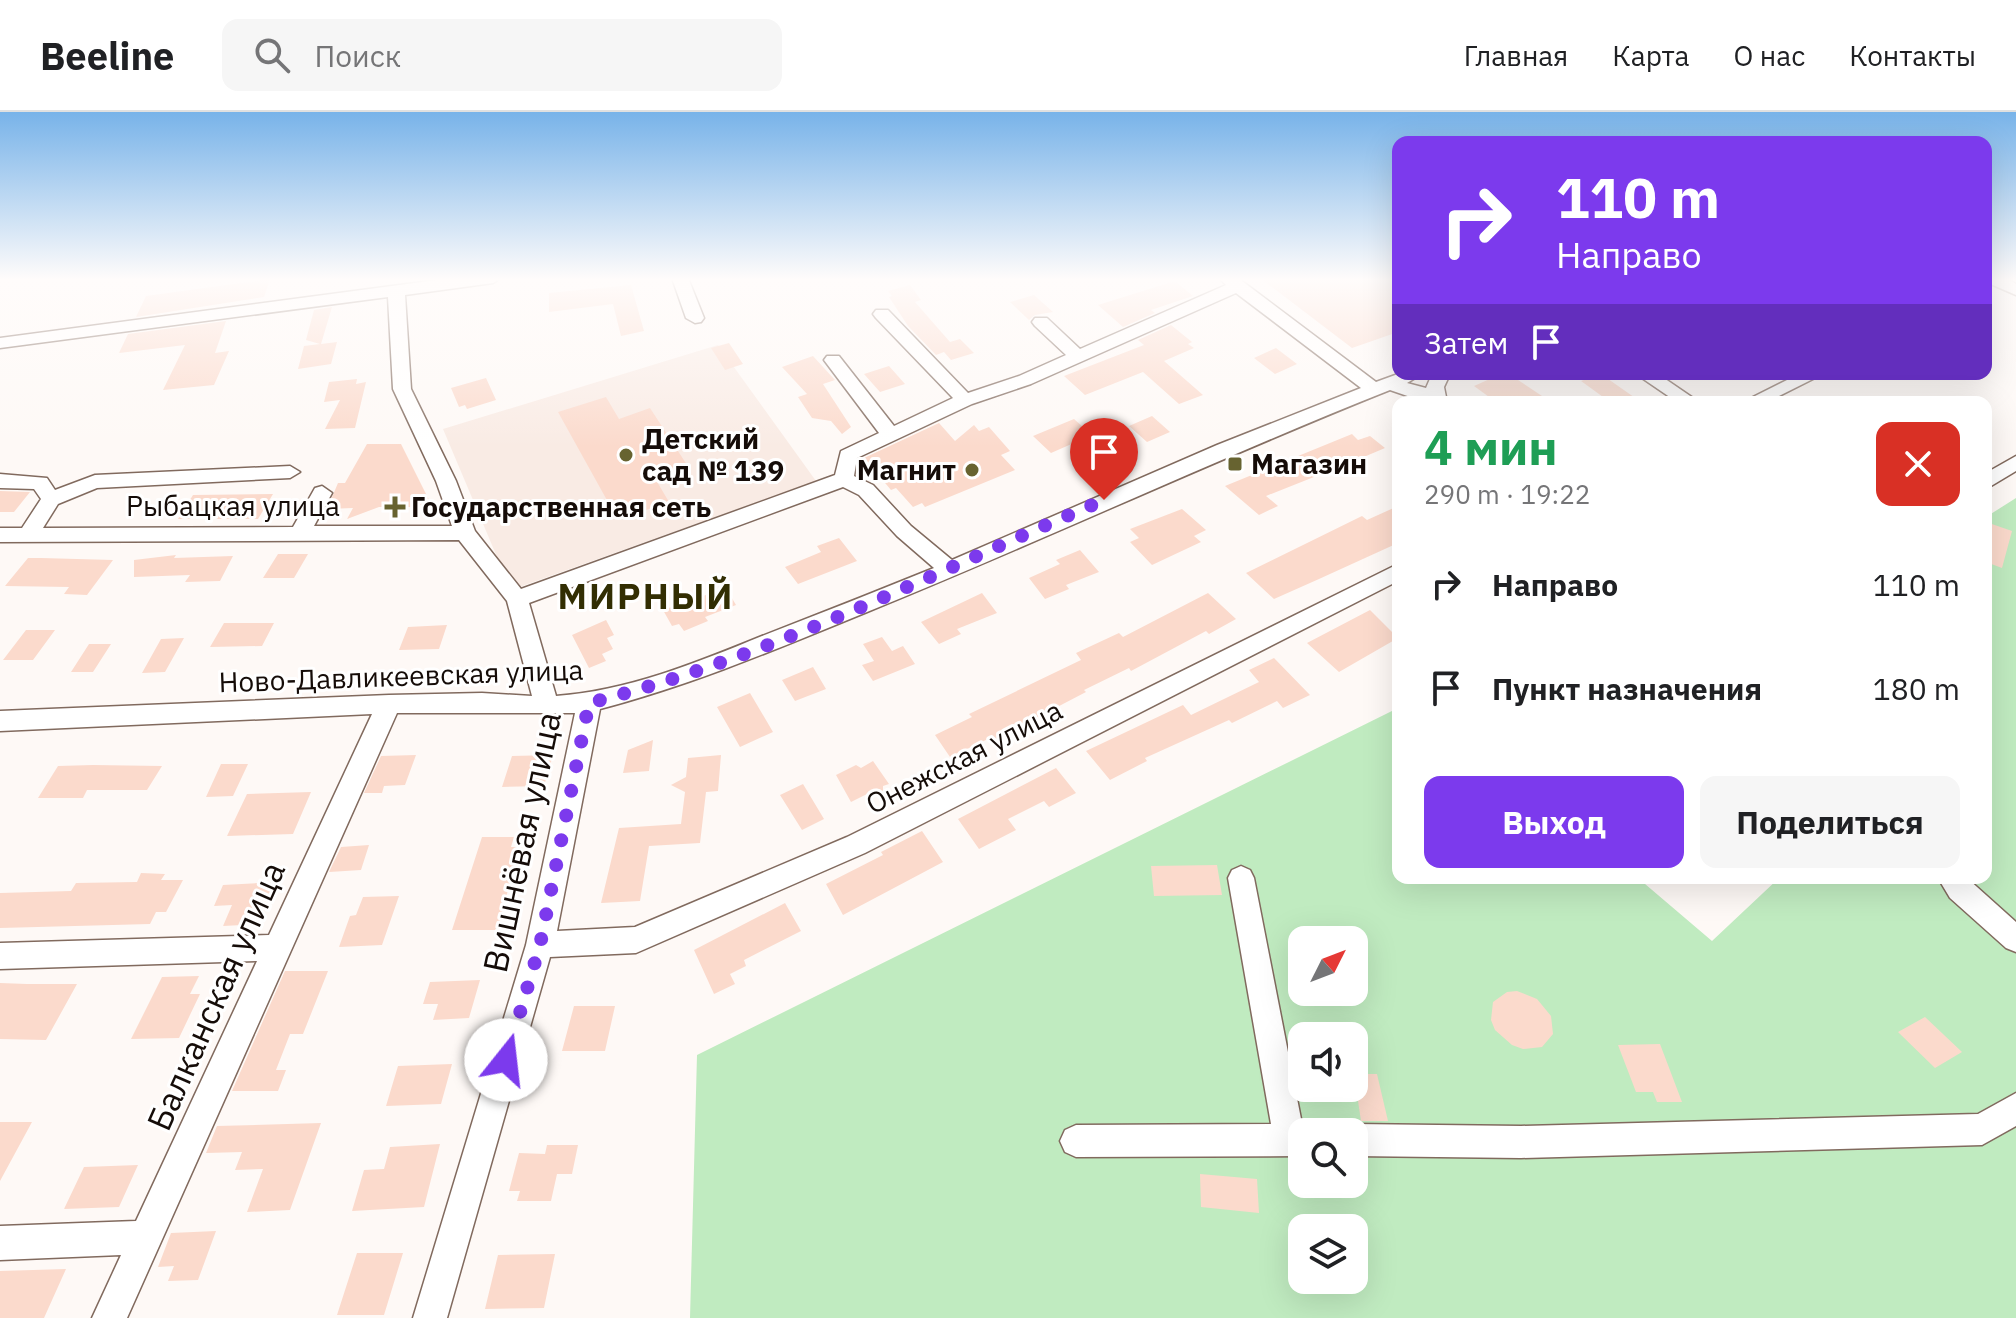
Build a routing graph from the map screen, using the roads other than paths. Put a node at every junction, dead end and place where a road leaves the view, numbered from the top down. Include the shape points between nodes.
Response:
1 (66, 334) edge
2 (399, 334) edge
3 (902, 334) edge
4 (1054, 334) edge
5 (1124, 334) edge
6 (1306, 334) edge
7 (0, 343) edge
8 (1078, 357) junction
9 (833, 360) dead end
10 (1399, 380) edge
11 (1655, 380) edge
12 (1801, 380) edge
13 (1382, 387) junction
14 (1428, 396) edge
15 (1680, 396) edge
16 (1765, 396) edge
17 (965, 400) junction
18 (891, 435) junction
19 (2016, 462) edge
20 (290, 472) dead end
21 (1992, 478) edge
22 (844, 479) junction
23 (0, 481) edge
24 (322, 493) dead end
25 (51, 499) junction
26 (465, 533) junction
27 (29, 534) junction
28 (299, 534) junction
29 (0, 535) edge
30 (950, 570) junction
31 (1392, 575) edge
32 (517, 599) junction
33 (589, 703) junction
34 (389, 704) junction
35 (546, 706) junction
36 (0, 721) edge
37 (1241, 878) dead end
38 (1956, 884) edge
39 (2016, 939) edge
40 (540, 945) junction
41 (277, 948) junction
42 (0, 956) edge
43 (2016, 1108) edge
44 (1290, 1118) edge
45 (1288, 1140) edge
46 (1368, 1140) edge
47 (1076, 1141) dead end
48 (146, 1237) junction
49 (0, 1243) edge
50 (109, 1318) edge
51 (430, 1318) edge

1 - 7 street
2 - 26 street via 402,389
3 - 17 street
4 - 8 street
5 - 8 street
6 - 13 street
8 - 17 street
9 - 18 street
10 - 13 street, Ново-Давликеевская улица
11 - 15 street
12 - 16 street
13 - 14 street
13 - 30 street, Ново-Давликеевская улица via 1185,465
17 - 18 street
18 - 22 street via 848,455
19 - 21 street
20 - 25 street via 95,482
22 - 30 street via 866,490
22 - 32 street
23 - 25 street via 40,483
24 - 28 street
25 - 27 street
26 - 28 street, Рыбацкая улица
26 - 32 street
27 - 28 street, Рыбацкая улица
27 - 29 street, Рыбацкая улица
30 - 33 street, Ново-Давликеевская улица via 724,661
31 - 40 street, Онежская улица via 856,845 636,940
32 - 35 street
33 - 35 street, Ново-Давликеевская улица
33 - 40 street, Вишнёвая улица
34 - 35 street, Ново-Давликеевская улица
34 - 36 street, Ново-Давликеевская улица
34 - 41 street, Балканская улица
37 - 44 street
38 - 39 street
40 - 51 street, Вишнёвая улица
41 - 42 street
41 - 48 street, Балканская улица
43 - 46 street via 1982,1129 1521,1142
45 - 47 street
48 - 49 street
48 - 50 street, Балканская улица

